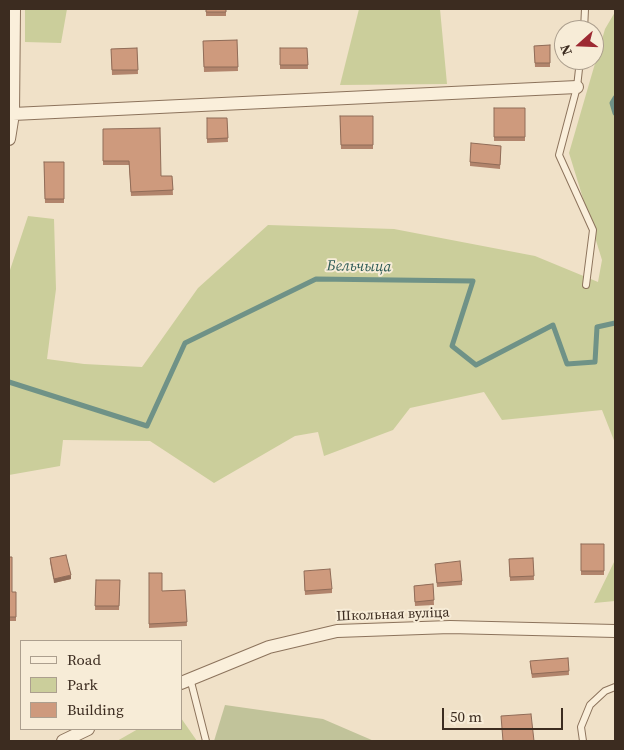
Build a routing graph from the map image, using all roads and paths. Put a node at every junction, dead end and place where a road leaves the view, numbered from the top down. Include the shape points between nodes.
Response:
1 (14, 9) edge
2 (579, 70) edge
3 (577, 87) junction
4 (13, 114) junction
5 (9, 139) edge
6 (586, 285) dead end
7 (615, 631) edge
8 (185, 681) edge
9 (615, 687) edge
10 (86, 730) edge
11 (63, 741) edge
12 (206, 741) edge
13 (583, 741) edge

1 - 4 street
2 - 3 lane
3 - 4 street
3 - 6 lane via 559,156 593,230
4 - 5 street
7 - 8 street, Школьная вуліца via 450,627 337,631 269,647
8 - 12 lane
9 - 13 lane via 605,691 590,705 581,728
10 - 11 street

